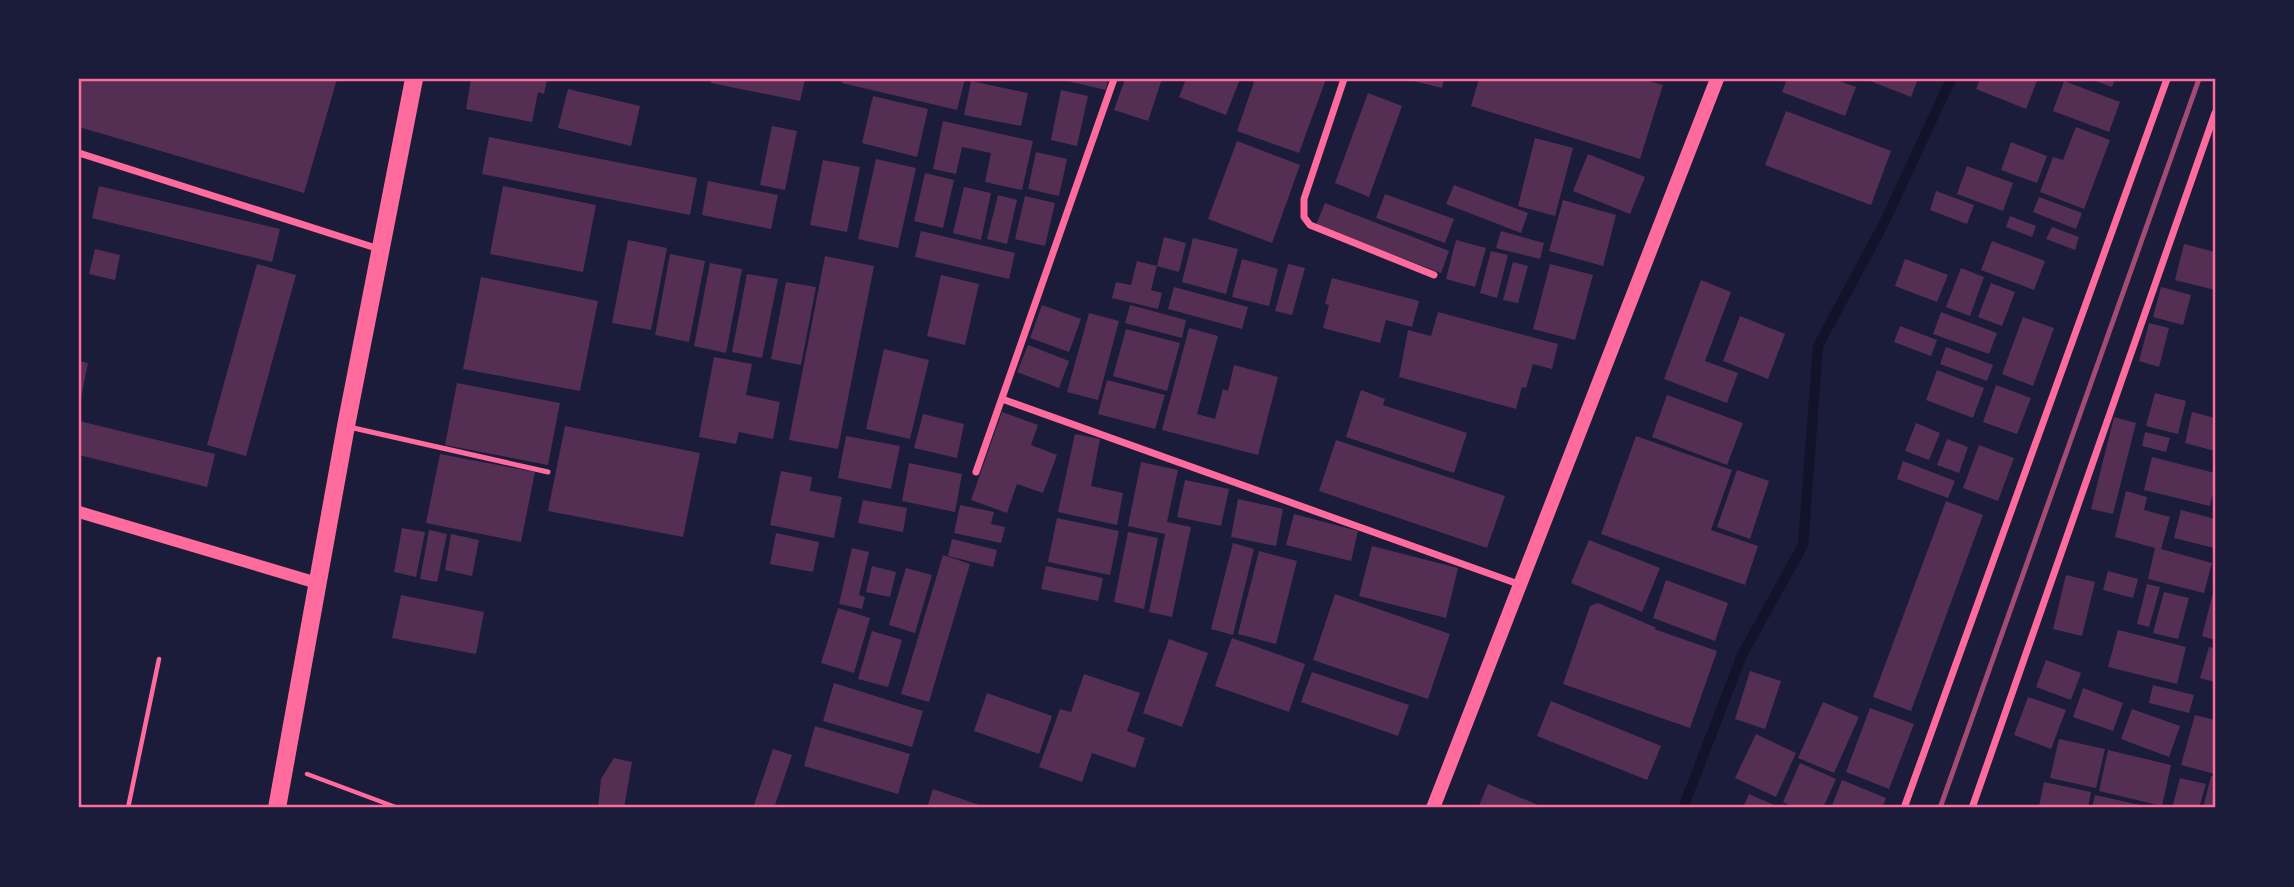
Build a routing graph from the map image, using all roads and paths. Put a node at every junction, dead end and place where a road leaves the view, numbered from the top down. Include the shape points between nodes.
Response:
1 (414, 79) edge
2 (1114, 79) edge
3 (1344, 79) edge
4 (1717, 79) edge
5 (2167, 79) edge
6 (2215, 113) edge
7 (79, 153) edge
8 (380, 249) junction
9 (1434, 275) dead end
10 (1002, 399) junction
11 (346, 426) junction
12 (548, 472) dead end
13 (976, 472) dead end
14 (79, 512) edge
15 (317, 583) junction
16 (1521, 585) junction
17 (159, 659) dead end
18 (285, 766) junction
19 (128, 808) edge
20 (277, 808) edge
21 (398, 808) edge
22 (1433, 808) edge
23 (1904, 808) edge
24 (1972, 808) edge

1 - 8 main road
2 - 10 street
3 - 9 street via 1304,199 1304,217 1310,225
4 - 16 main road
5 - 23 street
6 - 24 street
7 - 8 street
8 - 11 main road
10 - 13 street
10 - 16 street
11 - 12 lane
11 - 15 main road
14 - 15 street
15 - 18 main road
16 - 22 main road
17 - 19 path
18 - 20 main road
18 - 21 path

